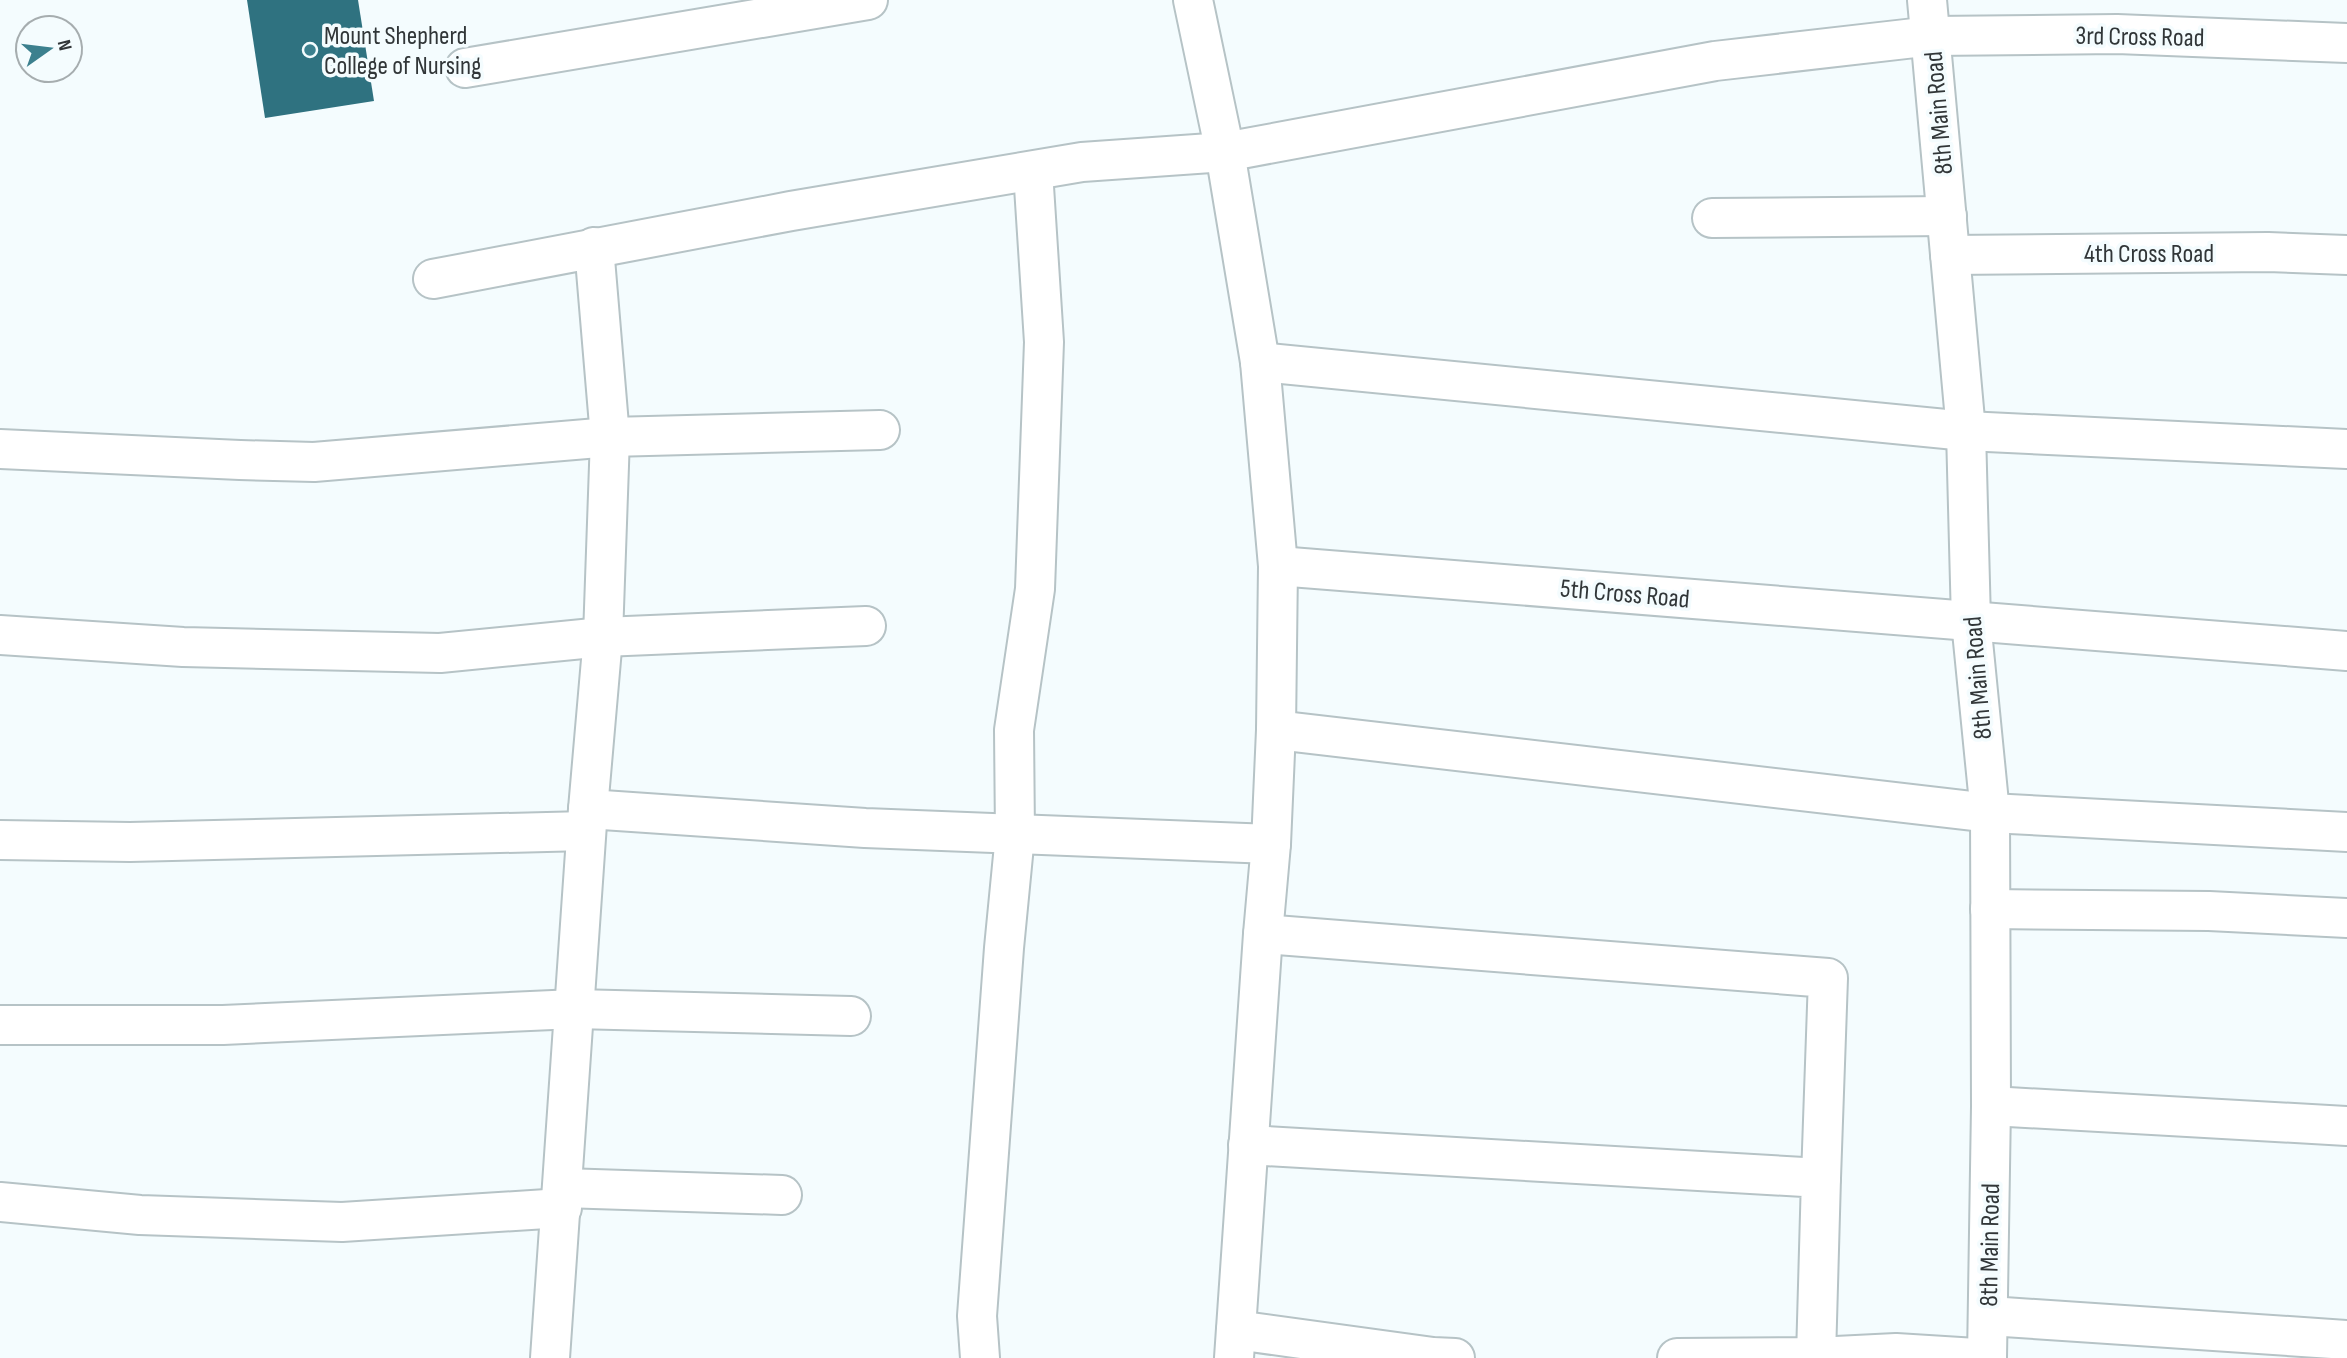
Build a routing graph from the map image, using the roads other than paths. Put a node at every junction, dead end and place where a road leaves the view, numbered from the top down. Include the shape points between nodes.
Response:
1 (868, 0) edge
2 (1194, 0) edge
3 (1930, 18) edge
4 (2347, 44) edge
5 (465, 68) dead end
6 (1224, 152) junction
7 (1033, 171) junction
8 (1947, 216) junction
9 (1712, 218) dead end
10 (594, 247) junction
11 (1950, 255) junction
12 (2347, 255) edge
13 (433, 279) dead end
14 (1260, 362) junction
15 (880, 430) dead end
16 (1966, 431) junction
17 (610, 437) junction
18 (0, 449) edge
19 (2347, 449) edge
20 (1278, 566) junction
21 (1971, 621) junction
22 (866, 626) dead end
23 (0, 635) edge
24 (603, 637) junction
25 (2347, 651) edge
26 (1276, 730) junction
27 (1990, 813) junction
28 (587, 820) junction
29 (2347, 832) edge
30 (1015, 835) junction
31 (0, 840) edge
32 (1271, 844) junction
33 (1990, 909) junction
34 (2347, 918) edge
35 (1263, 934) junction
36 (575, 1009) junction
37 (851, 1016) dead end
38 (0, 1026) edge
39 (1991, 1107) junction
40 (2347, 1126) edge
41 (1248, 1145) junction
42 (1821, 1178) junction
43 (782, 1195) dead end
44 (562, 1198) junction
45 (0, 1202) edge
46 (1989, 1316) junction
47 (2347, 1339) edge
48 (1235, 1344) edge
49 (1816, 1357) edge
50 (550, 1358) edge
51 (980, 1358) edge
52 (1455, 1358) edge
53 (1677, 1358) edge
54 (1976, 1358) edge
55 (1987, 1358) edge

1 - 5 street
2 - 6 street
3 - 4 street, 3rd Cross Road via 2117,34
3 - 6 street, 3rd Cross Road
3 - 8 street, 8th Main Road
6 - 7 street, 3rd Cross Road via 1082,162
6 - 14 street
7 - 10 street, 3rd Cross Road
7 - 30 street via 1044,342 1035,589 1014,730
8 - 9 street
8 - 11 street, 8th Main Road
10 - 13 street, 3rd Cross Road
10 - 17 street
11 - 12 street, 4th Cross Road
11 - 16 street, 8th Main Road
14 - 16 street
14 - 20 street
15 - 17 street
16 - 19 street
16 - 21 street, 8th Main Road
17 - 18 street via 314,462
17 - 24 street
20 - 21 street, 5th Cross Road
20 - 26 street
21 - 25 street, 5th Cross Road
21 - 27 street, 8th Main Road
22 - 24 street
23 - 24 street via 183,647 440,653
24 - 28 street
26 - 27 street
26 - 32 street
27 - 29 street
27 - 33 street, 8th Main Road
28 - 30 street
28 - 31 street via 130,842
28 - 36 street
30 - 32 street
30 - 51 street via 977,1316
32 - 35 street
33 - 34 street via 2209,911
33 - 39 street, 8th Main Road
35 - 41 street
35 - 42 street via 1828,978
36 - 37 street
36 - 38 street via 223,1026
36 - 44 street
39 - 40 street
39 - 46 street, 8th Main Road
41 - 42 street
41 - 48 street
42 - 49 street
43 - 44 street
44 - 45 street via 342,1222 140,1215
44 - 50 street
46 - 47 street
46 - 55 street, 8th Main Road
48 - 52 street
49 - 53 street
49 - 54 street via 1896,1353

